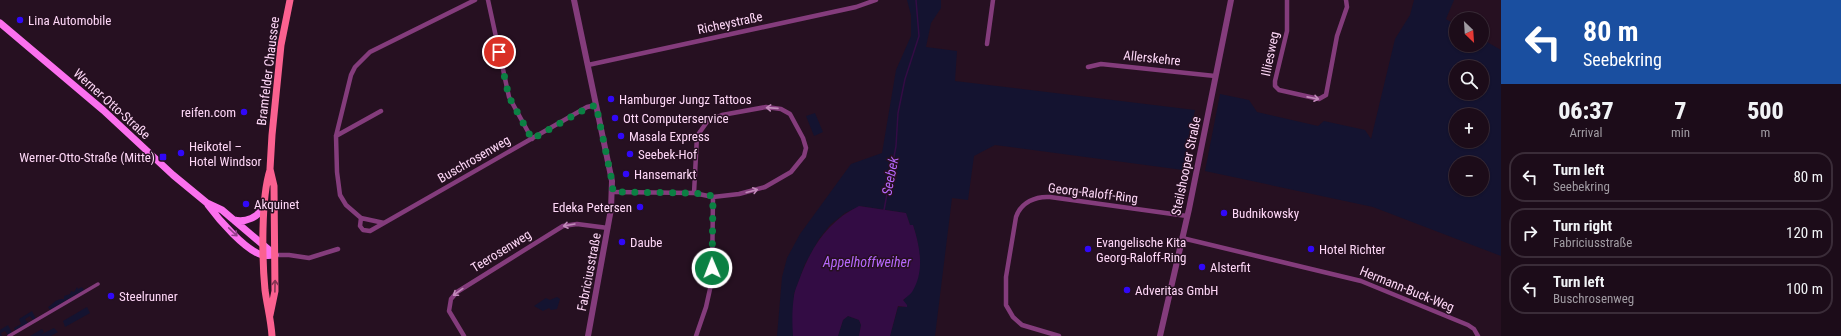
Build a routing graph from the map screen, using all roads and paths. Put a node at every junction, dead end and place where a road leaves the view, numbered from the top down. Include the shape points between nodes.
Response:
1 (290, 0) edge
2 (475, 0) edge
3 (488, 0) edge
4 (574, 0) edge
5 (876, 0) edge
6 (993, 0) edge
7 (1231, 0) edge
8 (1286, 0) edge
9 (1346, 0) edge
10 (0, 23) edge
11 (987, 44) dead end
12 (588, 65) junction
13 (1088, 67) dead end
14 (1215, 76) junction
15 (596, 105) junction
16 (381, 111) dead end
17 (336, 136) junction
18 (532, 139) junction
19 (270, 169) junction
20 (613, 192) junction
21 (694, 193) junction
22 (713, 196) junction
23 (207, 203) junction
24 (264, 206) junction
25 (1187, 216) junction
26 (360, 218) junction
27 (233, 220) junction
28 (385, 223) junction
29 (608, 228) junction
30 (1182, 238) junction
31 (264, 245) junction
32 (338, 249) dead end
33 (275, 255) junction
34 (264, 256) junction
35 (98, 284) dead end
36 (270, 315) junction
37 (9, 336) edge
38 (272, 336) edge
39 (464, 336) edge
40 (588, 336) edge
41 (696, 336) edge
42 (1059, 336) edge
43 (1160, 336) edge
44 (1478, 336) edge

1 - 19 main road, Bramfelder Chaussee via 282,45
2 - 17 street, Buschrosenweg via 370,52 355,67 351,75
3 - 18 street via 509,97
4 - 12 street, Fabriciusstraße
5 - 12 street, Richeystraße via 856,7
6 - 11 street
7 - 14 street, Steilshooper Straße
8 -> 9 street, Illiesweg via 1287,31 1275,81 1276,88 1317,99 1324,97 1337,36 1348,7
10 - 23 main road, Werner-Otto-Straße
12 - 15 street, Fabriciusstraße
13 - 14 street, Allerskehre via 1101,64
14 - 25 street, Steilshooper Straße
15 - 18 street, Buschrosenweg
15 - 20 street, Fabriciusstraße
16 - 17 street
17 - 26 street, Buschrosenweg via 340,195 346,206
18 - 28 street, Buschrosenweg
19 - 24 main road, Bramfelder Chaussee via 265,185
19 - 33 main road, Bramfelder Chaussee via 274,186
20 - 21 street
20 - 29 street, Fabriciusstraße
21 - 22 street
22 -> 21 street via 739,194 761,188 797,167 804,156 805,144 790,114 774,108 764,108 716,116 704,124 697,136
22 - 41 street via 712,280
23 - 27 main road, Werner-Otto-Straße via 222,210
23 -> 34 main road, Werner-Otto-Straße via 216,216 257,253
24 - 27 main road via 259,213 247,220
24 - 31 main road, Bramfelder Chaussee
25 - 30 street, Steilshooper Straße
25 - 42 street, Georg-Raloff-Ring via 1050,197 1034,199 1024,204 1017,212 1015,221 1006,277 1005,302 1013,317 1022,325
26 - 28 street
26 - 28 street, Buschrosenweg via 360,226 365,231
27 - 31 main road, Werner-Otto-Straße
29 -> 39 street, Teerosenweg via 577,224 563,226 457,292 450,298 449,311
29 - 40 street, Fabriciusstraße
30 - 43 street, Steilshooper Straße
30 - 44 street, Hermann-Buck-Weg via 1361,281 1468,325
31 - 33 main road, Werner-Otto-Straße
31 - 34 main road, Bramfelder Chaussee
32 - 33 street via 309,258
33 - 34 main road
36 -> 33 main road, Bramfelder Chaussee via 276,291
34 - 36 main road, Bramfelder Chaussee via 265,290
35 - 37 street
36 - 38 main road, Bramfelder Chaussee

